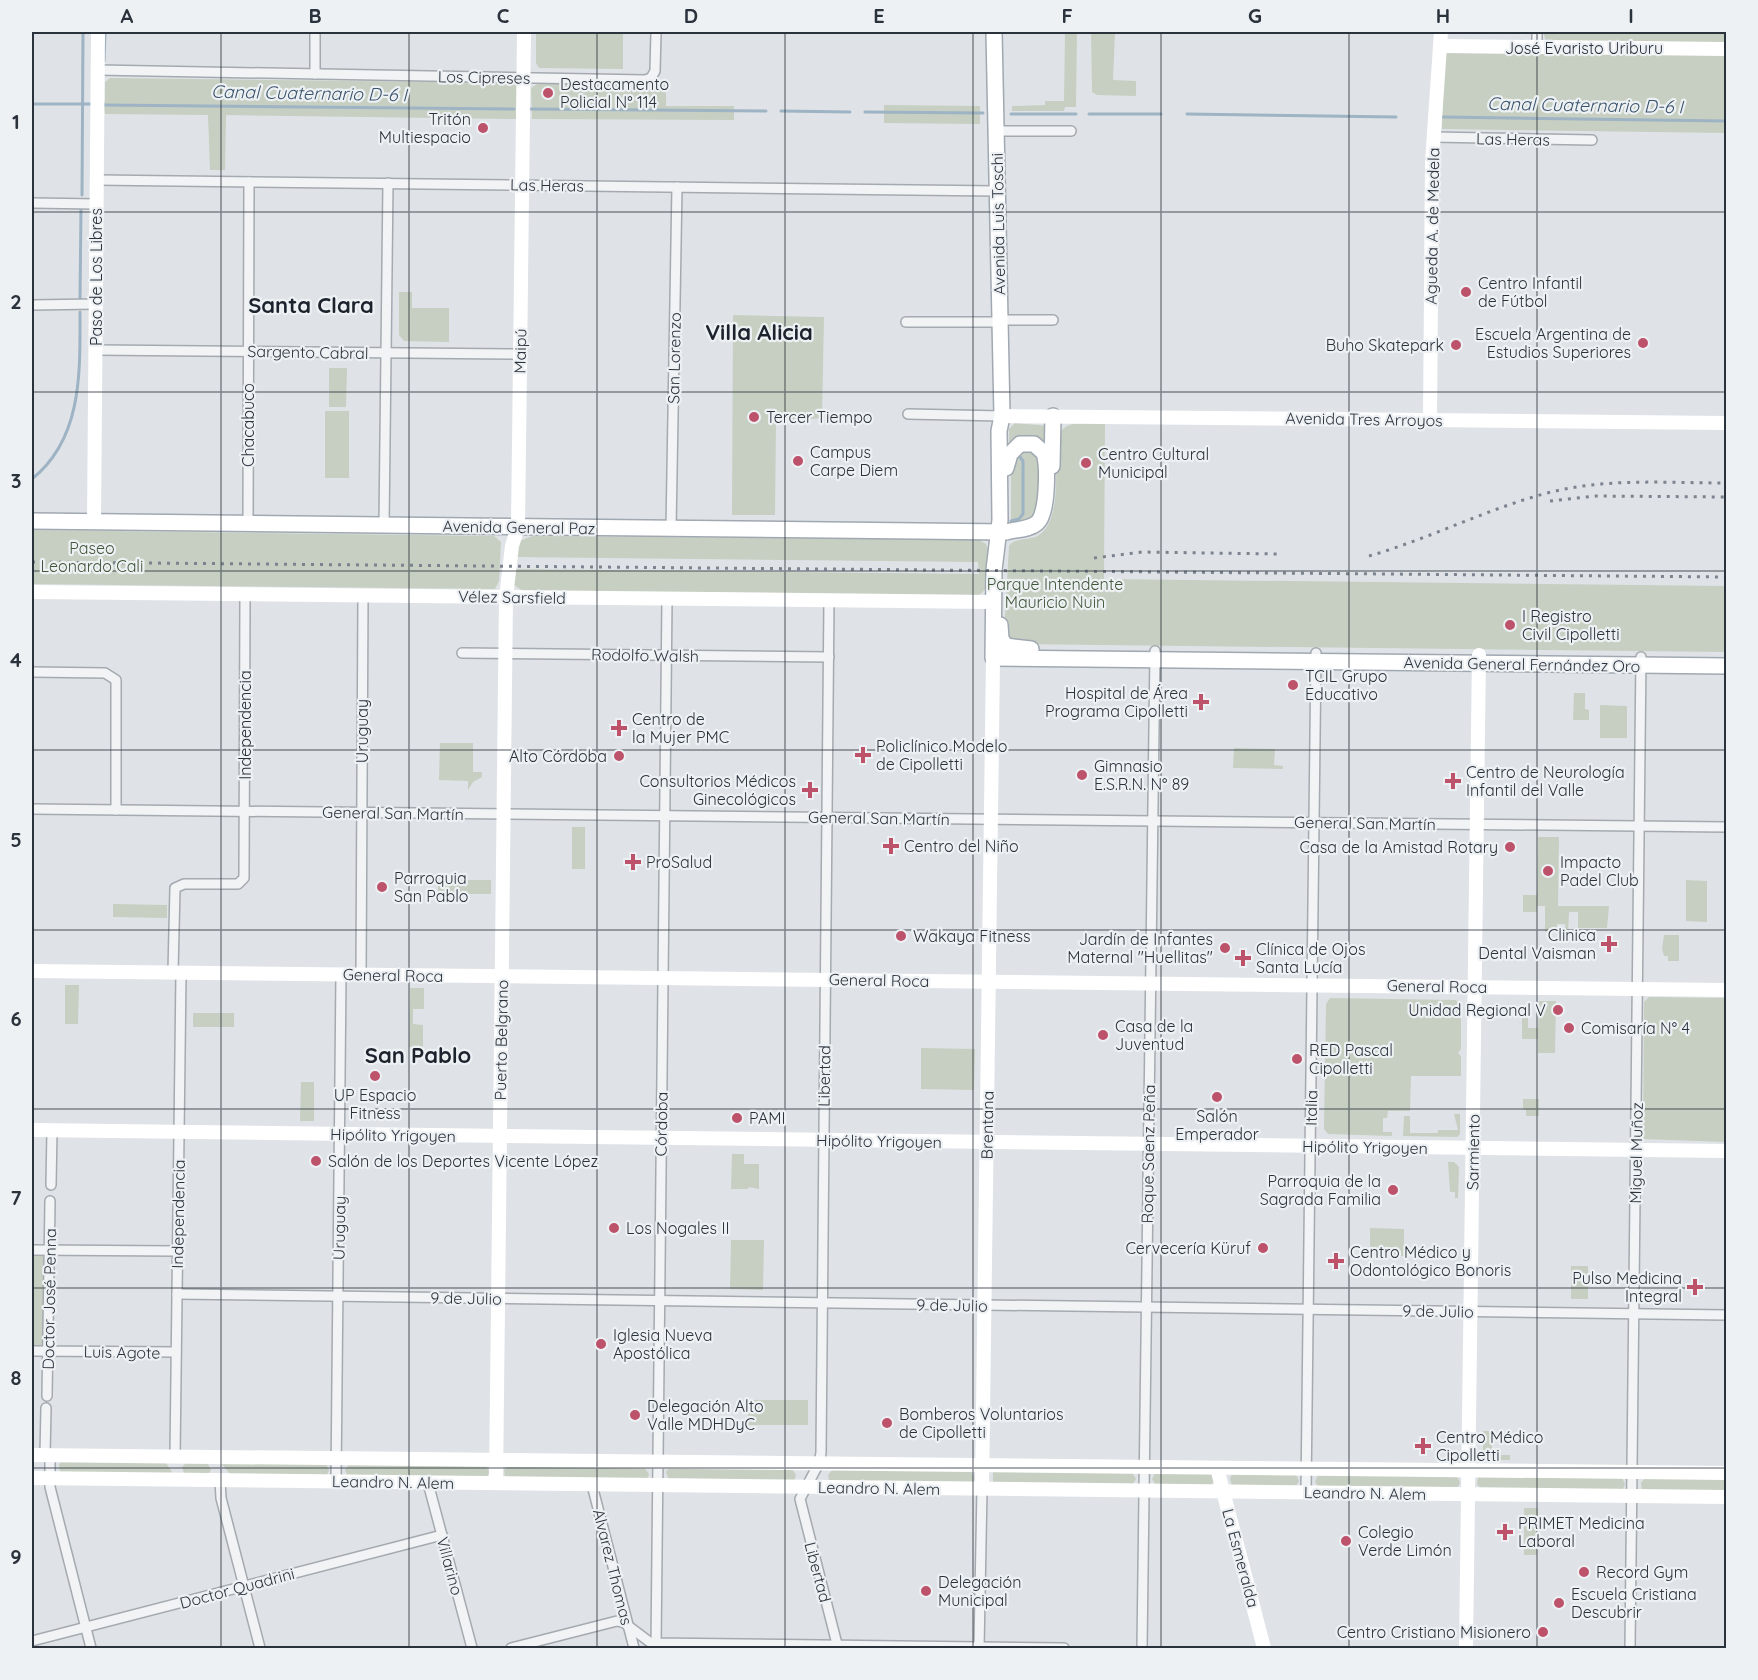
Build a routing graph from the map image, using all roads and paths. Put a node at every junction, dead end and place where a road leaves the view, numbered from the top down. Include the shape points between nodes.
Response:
1 (98, 32) edge
2 (315, 32) edge
3 (524, 32) edge
4 (656, 32) edge
5 (994, 32) edge
6 (1441, 32) edge
7 (1537, 32) edge
8 (1441, 46) junction
9 (1537, 47) junction
10 (1726, 49) edge
11 (98, 70) junction
12 (315, 74) junction
13 (524, 77) junction
14 (996, 131) junction
15 (1071, 131) dead end
16 (1433, 137) junction
17 (1592, 140) dead end
18 (97, 180) junction
19 (249, 182) junction
20 (388, 183) junction
21 (522, 185) junction
22 (677, 187) junction
23 (997, 191) junction
24 (32, 203) edge
25 (97, 204) junction
26 (96, 304) junction
27 (32, 305) edge
28 (1053, 320) dead end
29 (1000, 321) junction
30 (906, 322) dead end
31 (96, 350) junction
32 (249, 352) junction
33 (386, 353) junction
34 (520, 354) junction
35 (908, 414) dead end
36 (1002, 416) junction
37 (1053, 416) junction
38 (1430, 420) junction
39 (1726, 423) edge
40 (1006, 468) junction
41 (32, 521) edge
42 (94, 522) junction
43 (248, 524) junction
44 (384, 525) junction
45 (511, 527) junction
46 (671, 529) junction
47 (1002, 532) junction
48 (32, 592) edge
49 (245, 595) junction
50 (363, 596) junction
51 (506, 597) junction
52 (667, 599) junction
53 (829, 600) junction
54 (993, 602) junction
55 (462, 652) dead end
56 (996, 652) junction
57 (505, 654) junction
58 (666, 655) junction
59 (1155, 655) junction
60 (828, 657) junction
61 (1316, 657) junction
62 (1726, 658) edge
63 (1479, 659) junction
64 (1641, 661) junction
65 (1726, 666) edge
66 (32, 672) edge
67 (32, 809) edge
68 (116, 810) junction
69 (244, 811) junction
70 (362, 812) junction
71 (503, 814) junction
72 (664, 815) junction
73 (827, 817) junction
74 (991, 819) junction
75 (1153, 820) junction
76 (1314, 822) junction
77 (1477, 824) junction
78 (1640, 826) junction
79 (1726, 827) edge
80 (32, 971) edge
81 (177, 973) junction
82 (341, 974) junction
83 (362, 975) junction
84 (502, 976) junction
85 (663, 978) junction
86 (825, 980) junction
87 (989, 981) junction
88 (1150, 983) junction
89 (1312, 985) junction
90 (1475, 987) junction
91 (1638, 989) junction
92 (1726, 990) edge
93 (32, 1131) edge
94 (52, 1131) junction
95 (179, 1132) junction
96 (340, 1134) junction
97 (500, 1136) junction
98 (661, 1138) junction
99 (824, 1140) junction
100 (987, 1142) junction
101 (1148, 1144) junction
102 (1310, 1146) junction
103 (1473, 1148) junction
104 (1636, 1150) junction
105 (1726, 1151) edge
106 (51, 1185) dead end
107 (50, 1202) dead end
108 (32, 1250) edge
109 (50, 1250) junction
110 (177, 1251) junction
111 (177, 1294) junction
112 (338, 1296) junction
113 (498, 1299) junction
114 (659, 1301) junction
115 (822, 1303) junction
116 (985, 1306) junction
117 (1146, 1308) junction
118 (1309, 1310) junction
119 (1470, 1312) junction
120 (1634, 1314) junction
121 (1726, 1315) edge
122 (32, 1351) edge
123 (47, 1351) junction
124 (176, 1352) junction
125 (47, 1396) dead end
126 (46, 1408) dead end
127 (42, 1455) edge
128 (181, 1456) junction
129 (206, 1457) junction
130 (337, 1458) junction
131 (496, 1460) junction
132 (657, 1462) junction
133 (819, 1463) junction
134 (983, 1465) junction
135 (1144, 1467) junction
136 (1217, 1468) junction
137 (1307, 1468) junction
138 (1468, 1470) junction
139 (1632, 1472) junction
140 (1726, 1473) edge
141 (32, 1478) edge
142 (50, 1479) junction
143 (188, 1480) junction
144 (220, 1480) junction
145 (336, 1482) junction
146 (428, 1483) junction
147 (496, 1484) junction
148 (592, 1485) junction
149 (657, 1485) junction
150 (805, 1487) junction
151 (982, 1489) junction
152 (1144, 1491) junction
153 (1223, 1491) junction
154 (1306, 1492) junction
155 (1468, 1494) junction
156 (1632, 1496) junction
157 (1726, 1497) edge
158 (442, 1535) junction
159 (244, 1586) junction
160 (628, 1626) junction
161 (85, 1627) junction
162 (32, 1641) edge
163 (656, 1646) edge
164 (760, 1646) edge
165 (838, 1647) edge
166 (91, 1648) edge
167 (260, 1648) edge
168 (472, 1648) edge
169 (511, 1648) edge
170 (634, 1648) edge
171 (979, 1648) edge
172 (1064, 1648) edge
173 (1142, 1648) edge
174 (1264, 1648) edge
175 (1467, 1648) edge
176 (1630, 1648) edge

1 - 11 street, Paso de Los Libres
2 - 12 street
3 - 13 street, Maipú
4 - 13 street, Los Cipreses via 656,71 645,80
5 - 14 main road, Avenida Luis Toschi
6 - 8 street, Agueda A. de Medela
7 - 9 street
8 - 9 street, José Evaristo Uriburu
8 - 16 street, Agueda A. de Medela
9 - 10 street, José Evaristo Uriburu
11 - 12 street, Los Cipreses
11 - 18 street, Paso de Los Libres
12 - 13 street, Los Cipreses
13 - 21 street, Maipú
14 - 15 street
14 - 23 main road, Avenida Luis Toschi
16 - 17 street, Las Heras
16 - 38 street, Agueda A. de Medela
18 - 19 street, Las Heras
18 - 25 street, Paso de Los Libres
19 - 20 street, Las Heras
19 - 32 street, Chacabuco
20 - 21 street, Las Heras
20 - 33 street
21 - 22 street, Las Heras
21 - 34 street, Maipú
22 - 23 street, Las Heras
22 - 46 street, San Lorenzo
23 - 29 main road, Avenida Luis Toschi
24 - 25 street
25 - 26 street, Paso de Los Libres
26 - 27 street
26 - 31 street, Paso de Los Libres
28 - 29 street
29 - 30 street
29 - 36 main road, Avenida Luis Toschi
31 - 32 street, Sargento Cabral
31 - 42 street, Paso de Los Libres
32 - 33 street, Sargento Cabral
32 - 43 street, Chacabuco
33 - 34 street, Sargento Cabral
33 - 44 street
34 - 45 street, Maipú
35 - 36 street
36 - 37 street, Avenida Tres Arroyos
36 - 40 main road, Avenida Luis Toschi
36 - 47 main road, Avenida Luis Toschi
37 - 38 street, Avenida Tres Arroyos
37 - 47 main road via 1050,517 1031,535 1018,537
38 - 39 street, Avenida Tres Arroyos
40 - 47 main road, Avenida Luis Toschi
40 - 47 main road via 1010,454 1020,444 1034,444 1044,453 1045,507 1042,518 1031,527
41 - 42 main road, Avenida General Paz
42 - 43 main road, Avenida General Paz
43 - 44 main road, Avenida General Paz
44 - 45 main road, Avenida General Paz
45 - 46 main road, Avenida General Paz
45 - 51 street, Maipú
46 - 47 main road, Avenida General Paz
47 - 54 main road, Avenida Luis Toschi via 994,567
47 - 56 main road, Avenida Luis Toschi
48 - 49 street, Vélez Sarsfield
49 - 50 street, Vélez Sarsfield
49 - 69 street, Independencia
50 - 51 street, Vélez Sarsfield
50 - 70 street, Uruguay
51 - 52 street, Vélez Sarsfield
51 - 57 street, Puerto Belgrano
52 - 53 street, Vélez Sarsfield
52 - 58 street, Córdoba
53 - 54 street, Vélez Sarsfield
53 - 60 street, Libertad
54 - 56 main road, Brentana
55 - 57 street, Rodolfo Walsh
56 - 59 main road, Avenida General Fernández Oro
56 - 59 main road, Avenida General Fernández Oro via 1081,654 1102,650
56 - 74 street, Brentana
57 - 58 street, Rodolfo Walsh
57 - 71 street, Puerto Belgrano
58 - 60 street, Rodolfo Walsh
58 - 72 street, Córdoba
59 - 61 main road, Avenida General Fernández Oro
59 - 75 street, Roque Saenz Peña
60 - 73 street, Libertad
61 - 63 main road, Avenida General Fernández Oro
61 - 76 street, Italia
62 - 64 main road, Avenida General Fernández Oro
63 - 64 main road, Avenida General Fernández Oro
63 - 77 street, Sarmiento
64 - 65 main road, Avenida General Fernández Oro
64 - 78 street, Miguel Muñoz
66 - 68 street via 105,673 114,677
67 - 68 street, General San Martín
68 - 69 street, General San Martín
69 - 70 street, General San Martín
69 - 81 street, Independencia via 242,882 182,884 175,889
70 - 71 street, General San Martín
70 - 83 street, Uruguay
71 - 72 street, General San Martín
71 - 84 street, Puerto Belgrano
72 - 73 street, General San Martín
72 - 85 street, Córdoba
73 - 74 street, General San Martín
73 - 86 street, Libertad
74 - 75 street, General San Martín
74 - 87 street, Brentana
75 - 76 street, General San Martín
75 - 88 street, Roque Saenz Peña
76 - 77 street, General San Martín
76 - 89 street, Italia
77 - 78 street, General San Martín
77 - 90 street, Sarmiento
78 - 79 street, General San Martín
78 - 91 street, Miguel Muñoz
80 - 81 street, General Roca
81 - 82 street, General Roca
81 - 95 street, Independencia
82 - 83 street, General Roca
82 - 96 street, Uruguay
83 - 84 street, General Roca
84 - 85 street, General Roca
84 - 97 street, Puerto Belgrano
85 - 86 street, General Roca
85 - 98 street, Córdoba
86 - 87 street, General Roca
86 - 99 street, Libertad
87 - 88 street, General Roca
87 - 100 street, Brentana
88 - 89 street, General Roca
88 - 101 street, Roque Saenz Peña
89 - 90 street, General Roca
89 - 102 street, Italia
90 - 91 street, General Roca
90 - 103 street, Sarmiento
91 - 92 street, General Roca
91 - 104 street, Miguel Muñoz
93 - 94 street, Hipólito Yrigoyen
94 - 95 street, Hipólito Yrigoyen
94 - 106 street
95 - 96 street, Hipólito Yrigoyen
95 - 110 street, Independencia
96 - 97 street, Hipólito Yrigoyen
96 - 112 street, Uruguay
97 - 98 street, Hipólito Yrigoyen
97 - 113 street, Puerto Belgrano
98 - 99 street, Hipólito Yrigoyen
98 - 114 street, Córdoba
99 - 100 street, Hipólito Yrigoyen
99 - 115 street, Libertad
100 - 101 street, Hipólito Yrigoyen
100 - 116 street, Brentana
101 - 102 street, Hipólito Yrigoyen
101 - 117 street, Roque Saenz Peña
102 - 103 street, Hipólito Yrigoyen
102 - 118 street, Italia
103 - 104 street, Hipólito Yrigoyen
103 - 119 street, Sarmiento
104 - 105 street, Hipólito Yrigoyen
104 - 120 street, Miguel Muñoz
107 - 109 street, Doctor José Penna
108 - 109 street
109 - 110 street
109 - 123 street, Doctor José Penna
110 - 111 street, Independencia
111 - 112 street, 9 de Julio
111 - 124 street, Independencia
112 - 113 street, 9 de Julio
112 - 130 street, Uruguay
113 - 114 street, 9 de Julio
113 - 131 street, Puerto Belgrano
114 - 115 street, 9 de Julio
114 - 132 street, Córdoba
115 - 116 street, 9 de Julio
115 - 133 street, Libertad
116 - 117 street, 9 de Julio
116 - 134 street, Brentana
117 - 118 street, 9 de Julio
117 - 135 street, Roque Saenz Peña
118 - 119 street, 9 de Julio
118 - 137 street, Italia
119 - 120 street, 9 de Julio
119 - 138 street, Sarmiento
120 - 121 street, 9 de Julio
120 - 139 street, Miguel Muñoz
122 - 123 street, Luis Agote
123 - 124 street, Luis Agote
123 - 125 street, Doctor José Penna
124 - 128 street, Independencia
126 - 127 street
127 - 128 street, Leandro N. Alem
127 - 142 street
128 - 129 street, Leandro N. Alem
128 - 143 street via 176,1468 179,1476
129 - 130 street, Leandro N. Alem
129 - 144 street via 219,1469
130 - 131 street, Leandro N. Alem
130 - 145 street, Uruguay
131 - 132 street, Leandro N. Alem
131 - 147 street, Puerto Belgrano
132 - 133 street, Leandro N. Alem
132 - 149 street, Córdoba
133 - 134 street, Leandro N. Alem
133 - 150 street, Libertad
134 - 135 street, Leandro N. Alem
134 - 151 street, Brentana
135 - 136 street, Leandro N. Alem
135 - 152 street, Roque Saenz Peña
136 - 137 street, Leandro N. Alem
136 - 153 street, La Esmeralda
137 - 138 street, Leandro N. Alem
137 - 154 street, Italia
138 - 139 street, Leandro N. Alem
138 - 155 street, Sarmiento
139 - 140 street, Leandro N. Alem
139 - 156 street, Miguel Muñoz
141 - 142 street, Leandro N. Alem
142 - 143 street, Leandro N. Alem
142 - 161 street
143 - 144 street, Leandro N. Alem
144 - 145 street, Leandro N. Alem
144 - 159 street
145 - 146 street, Leandro N. Alem
146 - 147 street, Leandro N. Alem
146 - 158 street, Villarino
147 - 148 street, Leandro N. Alem
148 - 149 street, Leandro N. Alem
148 - 160 street, Alvarez Thomas
149 - 150 street, Leandro N. Alem
149 - 163 street, Córdoba
150 - 151 street, Leandro N. Alem
150 - 165 street, Libertad via 800,1503
151 - 152 street, Leandro N. Alem
151 - 171 street, Brentana
152 - 153 street, Leandro N. Alem
152 - 173 street, Roque Saenz Peña
153 - 154 street, Leandro N. Alem
153 - 174 street, La Esmeralda
154 - 155 street, Leandro N. Alem
155 - 156 street, Leandro N. Alem
155 - 175 street, Sarmiento
156 - 157 street, Leandro N. Alem
156 - 176 street, Miguel Muñoz
158 - 159 street, Doctor Quadrini
158 - 168 street, Villarino
159 - 161 street, Doctor Quadrini
159 - 167 street
160 - 163 street
160 - 169 street via 617,1621
160 - 170 street, Alvarez Thomas
161 - 162 street, Doctor Quadrini
161 - 166 street
163 - 164 street
164 - 165 street
165 - 171 street
171 - 172 street

